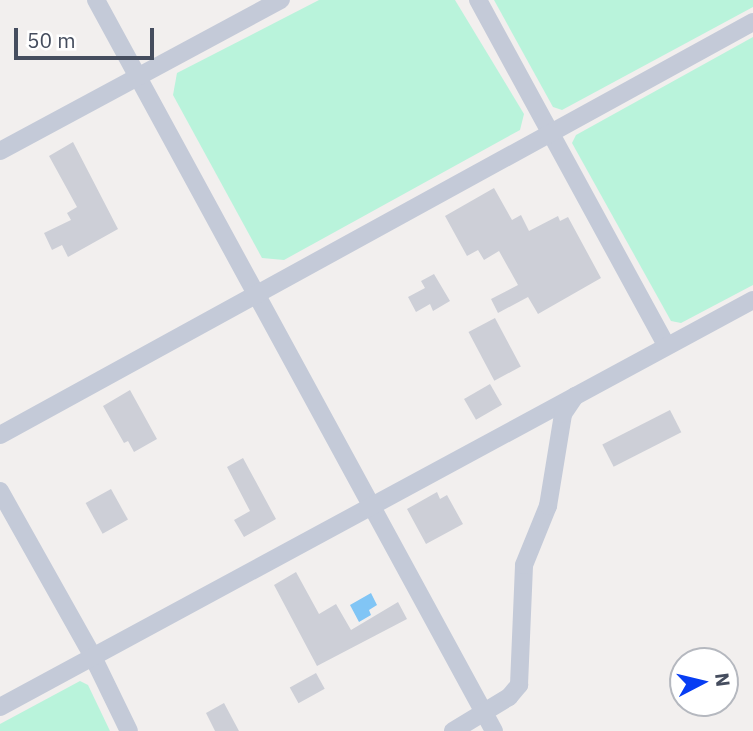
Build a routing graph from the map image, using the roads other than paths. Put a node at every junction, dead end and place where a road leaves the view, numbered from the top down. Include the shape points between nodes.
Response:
1 (96, 0) edge
2 (281, 0) edge
3 (478, 0) edge
4 (753, 22) edge
5 (137, 75) junction
6 (550, 132) junction
7 (0, 151) edge
8 (256, 293) junction
9 (753, 300) edge
10 (667, 346) junction
11 (575, 396) junction
12 (0, 435) edge
13 (0, 491) edge
14 (372, 506) junction
15 (93, 656) junction
16 (0, 707) edge
17 (485, 714) junction
18 (129, 731) edge
19 (453, 731) edge
20 (494, 731) edge

1 - 5 street
2 - 5 street
3 - 6 street
4 - 6 street
5 - 7 street
5 - 8 street
6 - 8 street
6 - 10 street
8 - 12 street
8 - 14 street
9 - 10 street
10 - 11 street
11 - 14 street
11 - 17 street via 563,414 548,506 524,565 519,685
13 - 15 street
14 - 15 street
14 - 17 street
15 - 16 street
15 - 18 street
17 - 19 street
17 - 20 street

